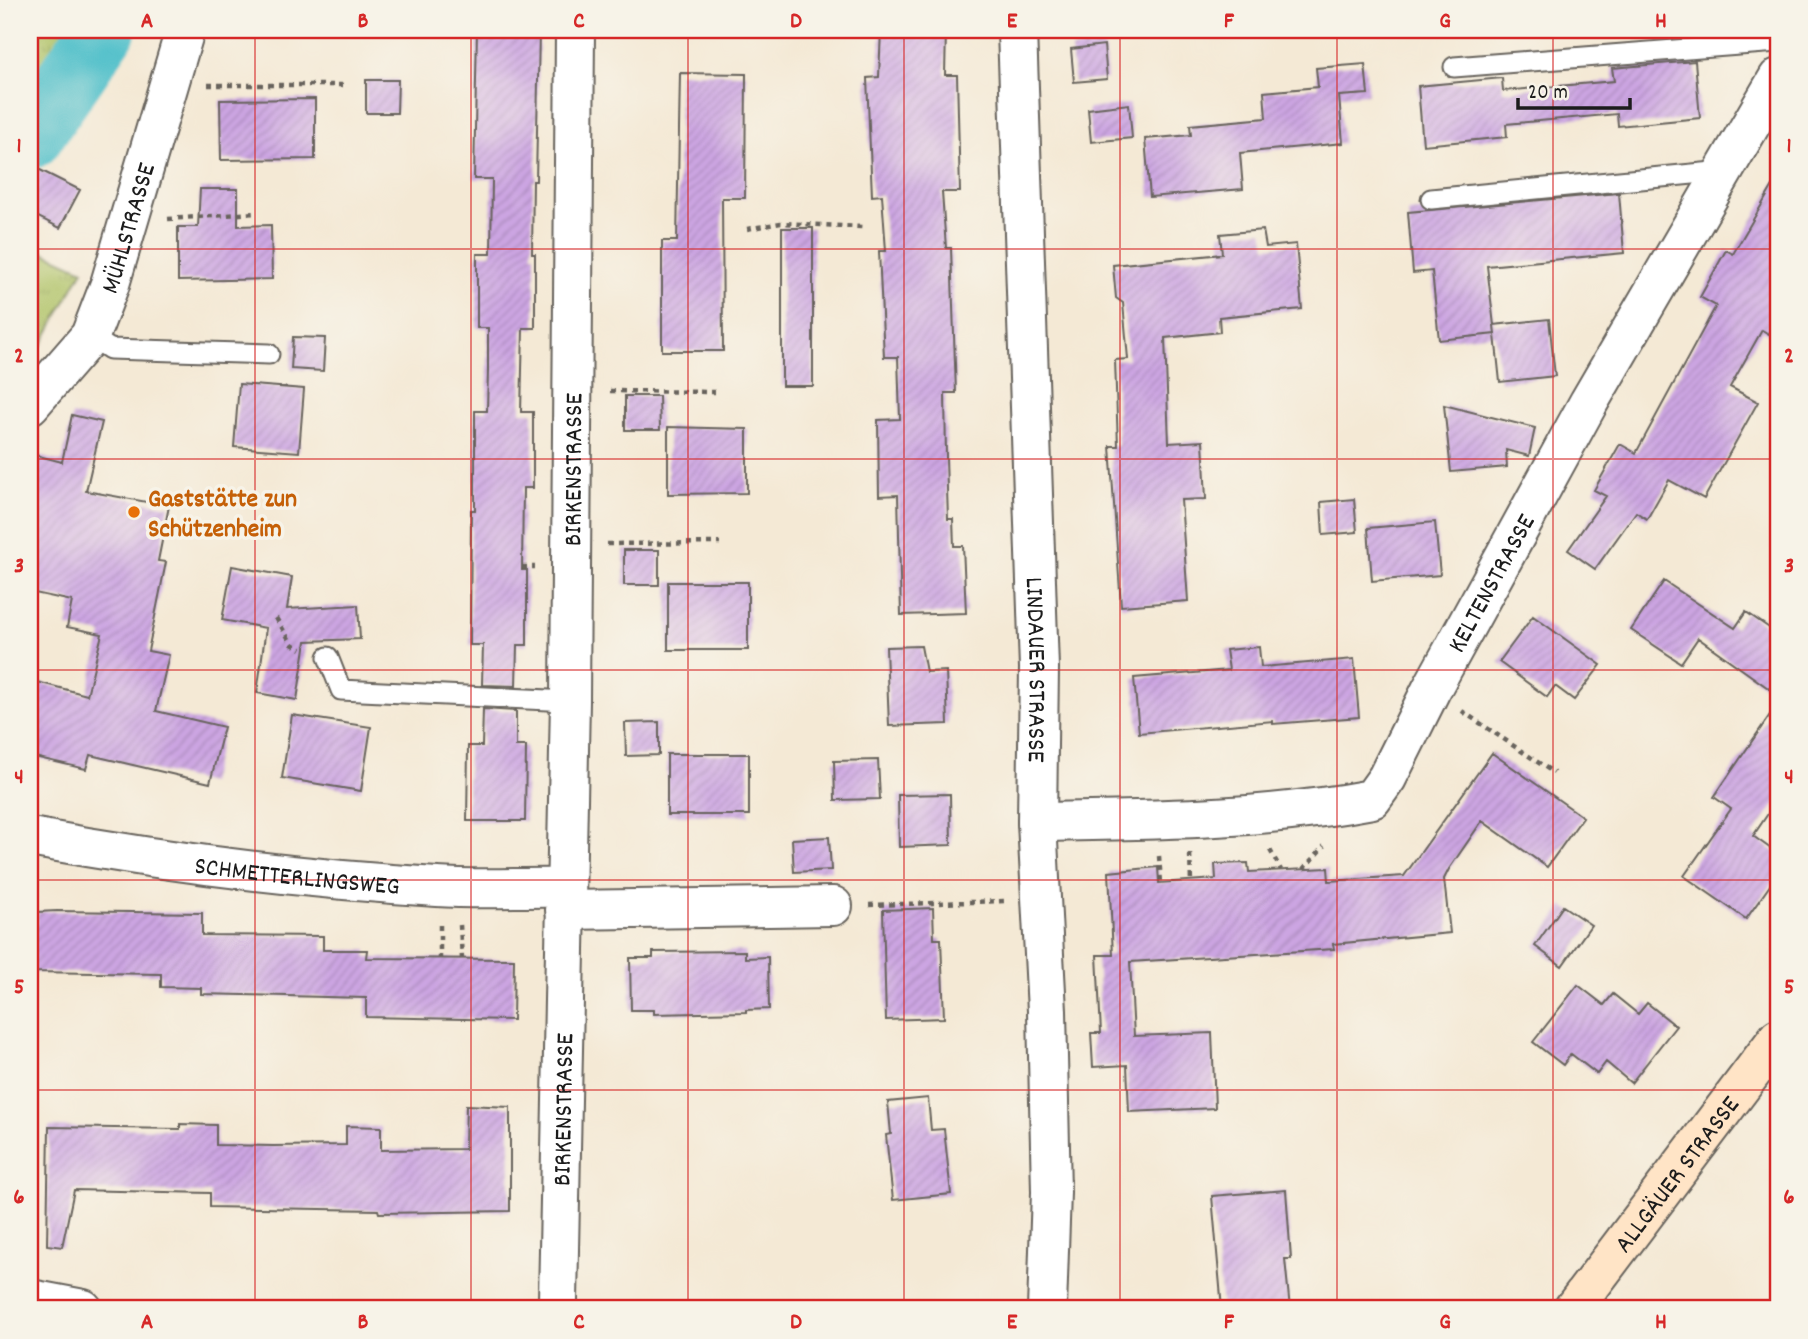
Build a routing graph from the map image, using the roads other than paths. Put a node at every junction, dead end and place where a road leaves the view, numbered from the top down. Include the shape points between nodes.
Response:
1 (185, 30) edge
2 (575, 30) edge
3 (1017, 30) edge
4 (1778, 42) edge
5 (1454, 67) dead end
6 (1778, 79) edge
7 (1724, 171) junction
8 (1431, 199) dead end
9 (90, 337) junction
10 (269, 354) dead end
11 (30, 405) edge
12 (328, 657) road end
13 (570, 701) junction
14 (1037, 822) junction
15 (30, 837) edge
16 (565, 899) junction
17 (833, 905) road end
18 (1778, 1038) edge
19 (30, 1299) edge
20 (83, 1309) edge
21 (555, 1309) edge
22 (1047, 1309) edge
23 (1573, 1309) edge

1 - 9 street, MÜHLSTRASSE
2 - 13 street, BIRKENSTRASSE
3 - 14 street, LINDAUER STRASSE via 1039,654
4 - 5 lane
6 - 7 street, KELTENSTRASSE
7 - 8 lane
7 - 14 street, KELTENSTRASSE via 1589,402 1372,799 1331,807 1157,820
9 - 10 lane via 110,349
9 - 11 street, MÜHLSTRASSE
12 - 13 lane via 341,690
13 - 16 street, BIRKENSTRASSE
14 - 22 street, LINDAUER STRASSE via 1050,1150
15 - 16 street, SCHMETTERLINGSWEG via 180,863
16 - 17 street
16 - 21 street, BIRKENSTRASSE
18 - 23 main road, ALLGÄUER STRASSE
19 - 20 street

